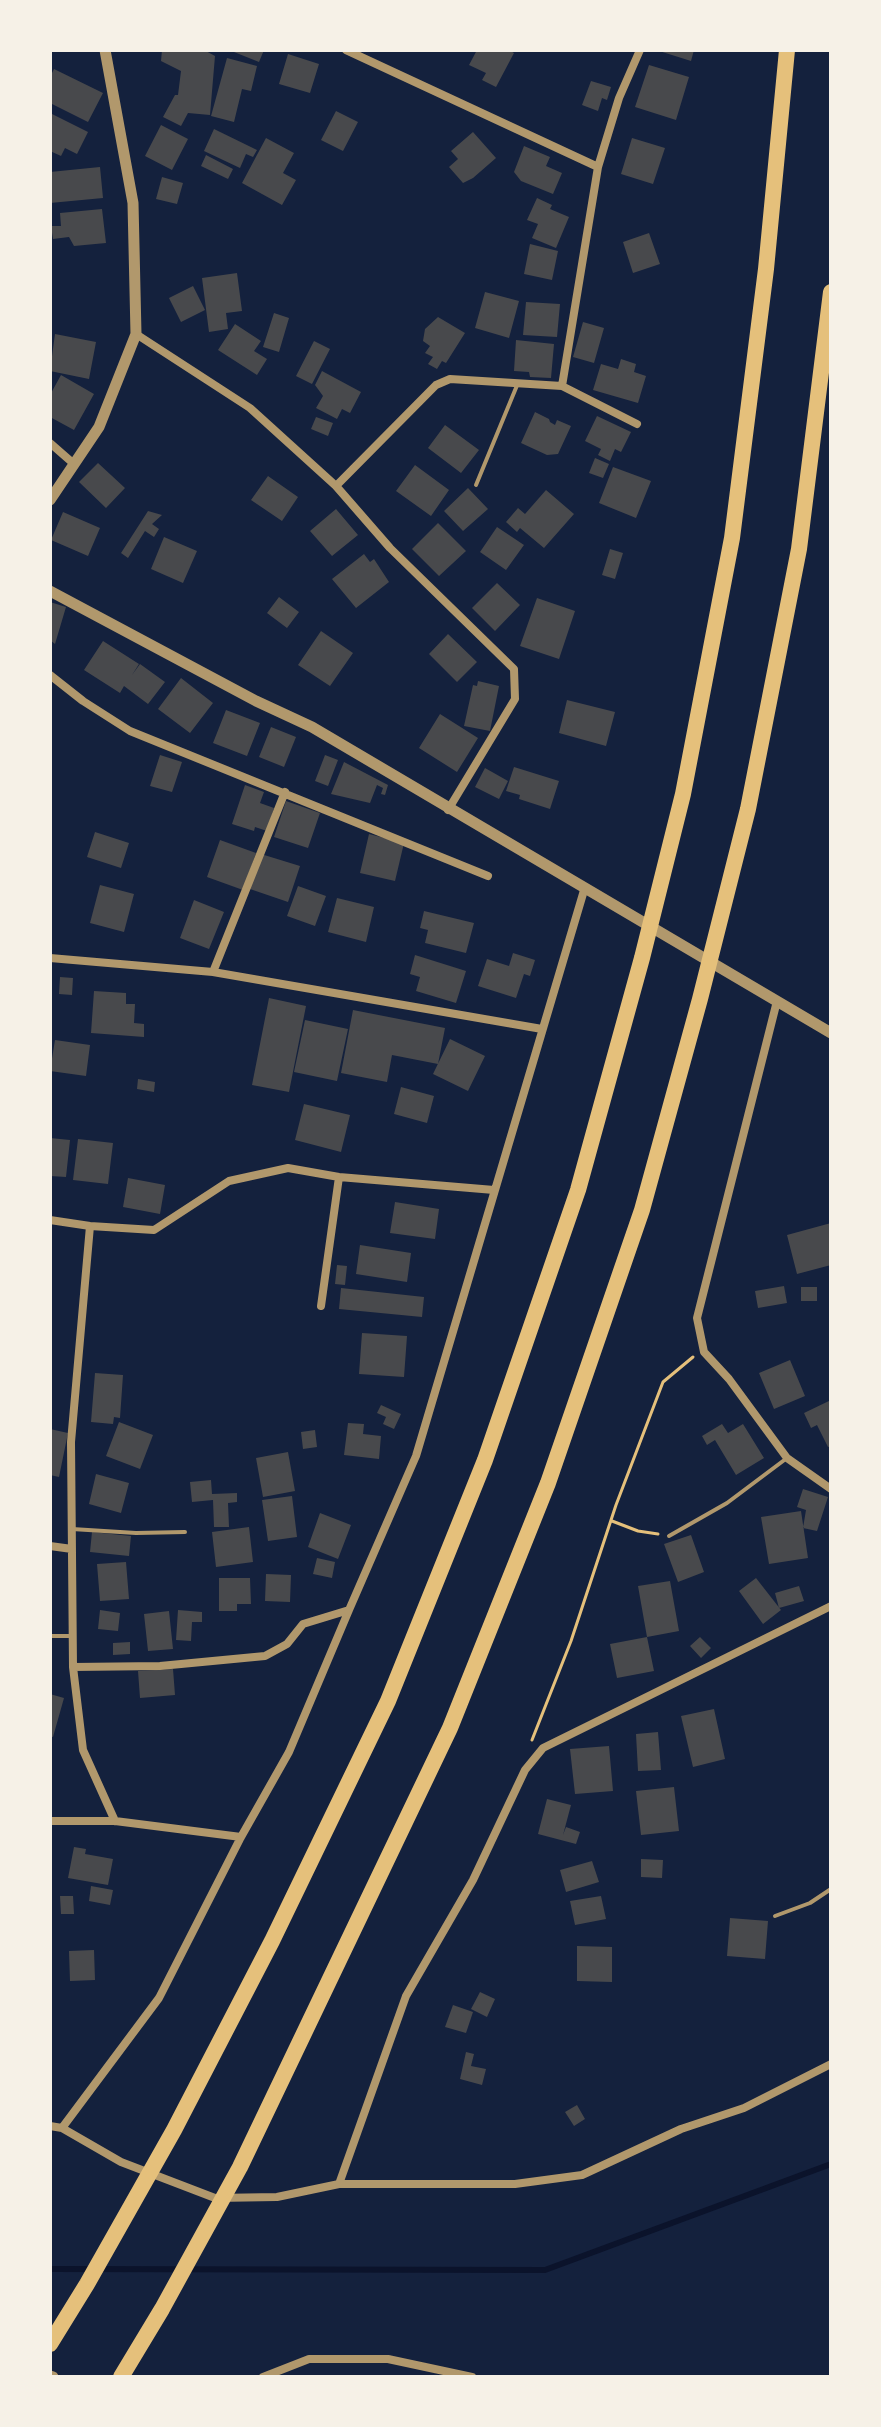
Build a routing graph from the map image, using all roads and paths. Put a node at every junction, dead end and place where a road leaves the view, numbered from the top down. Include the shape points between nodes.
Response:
1 (105, 50) edge
2 (346, 50) edge
3 (640, 50) edge
4 (787, 50) edge
5 (598, 167) junction
6 (831, 292) edge
7 (136, 334) junction
8 (519, 382) junction
9 (562, 386) junction
10 (637, 424) dead end
11 (50, 443) edge
12 (74, 464) junction
13 (476, 485) dead end
14 (336, 486) junction
15 (50, 500) edge
16 (50, 591) edge
17 (50, 675) edge
18 (285, 792) junction
19 (448, 810) junction
20 (488, 876) dead end
21 (585, 887) junction
22 (50, 958) edge
23 (213, 972) junction
24 (777, 1001) junction
25 (542, 1029) junction
26 (831, 1033) edge
27 (339, 1177) junction
28 (494, 1190) junction
29 (50, 1220) edge
30 (90, 1226) junction
31 (321, 1306) dead end
32 (704, 1352) junction
33 (787, 1458) junction
34 (831, 1489) edge
35 (612, 1521) junction
36 (72, 1529) junction
37 (185, 1532) dead end
38 (669, 1536) joint
39 (50, 1546) edge
40 (72, 1549) junction
41 (831, 1606) edge
42 (349, 1610) junction
43 (50, 1636) edge
44 (73, 1636) junction
45 (73, 1667) junction
46 (525, 1770) junction
47 (50, 1821) edge
48 (115, 1821) junction
49 (241, 1837) junction
50 (831, 1889) edge
51 (775, 1916) dead end
52 (831, 2064) edge
53 (50, 2126) edge
54 (62, 2128) junction
55 (339, 2184) junction
56 (50, 2344) edge
57 (121, 2377) edge
58 (263, 2377) edge
59 (472, 2377) edge

1 - 7 street via 133,203
2 - 5 street
3 - 5 street
4 - 56 highway via 732,538 683,794 578,1190 480,1474 388,1701 174,2130
5 - 9 street
6 - 57 highway via 799,549 748,809 642,1210 548,1483 450,1728 240,2167
7 - 12 street via 99,427
7 - 14 street via 250,408
8 - 9 street
8 - 13 lane
8 - 14 street via 468,378 436,385
9 - 10 street
11 - 12 street
12 - 15 street
14 - 19 street via 390,548 514,669 515,699
16 - 19 street via 312,727
17 - 18 street via 130,731
18 - 20 street
18 - 23 street
19 - 21 street
21 - 24 street
21 - 25 street
22 - 23 street
23 - 25 street
24 - 26 street
24 - 32 street via 697,1318
25 - 28 street
27 - 28 street
27 - 30 street via 288,1168 229,1181 154,1230
27 - 31 street
28 - 42 street via 416,1456
29 - 30 street
30 - 36 street via 71,1442
32 - 33 street
32 - 35 path via 663,1382
33 - 34 street
33 - 38 lane via 727,1503
35 - 38 path
35 - 46 path via 532,1736
36 - 37 lane
36 - 40 street
39 - 40 street
40 - 44 street
41 - 46 street via 543,1748
42 - 45 street via 303,1624 287,1644 265,1656
42 - 49 street via 289,1752
43 - 44 lane
44 - 45 street
45 - 48 street via 83,1750
46 - 55 street via 473,1880 406,1996
47 - 48 street
48 - 49 street
49 - 54 street via 159,1998
50 - 51 lane
52 - 55 street via 744,2108 681,2129 582,2175 515,2184
53 - 54 street
54 - 55 street via 121,2162 215,2198 277,2197
58 - 59 street via 309,2359 388,2359

